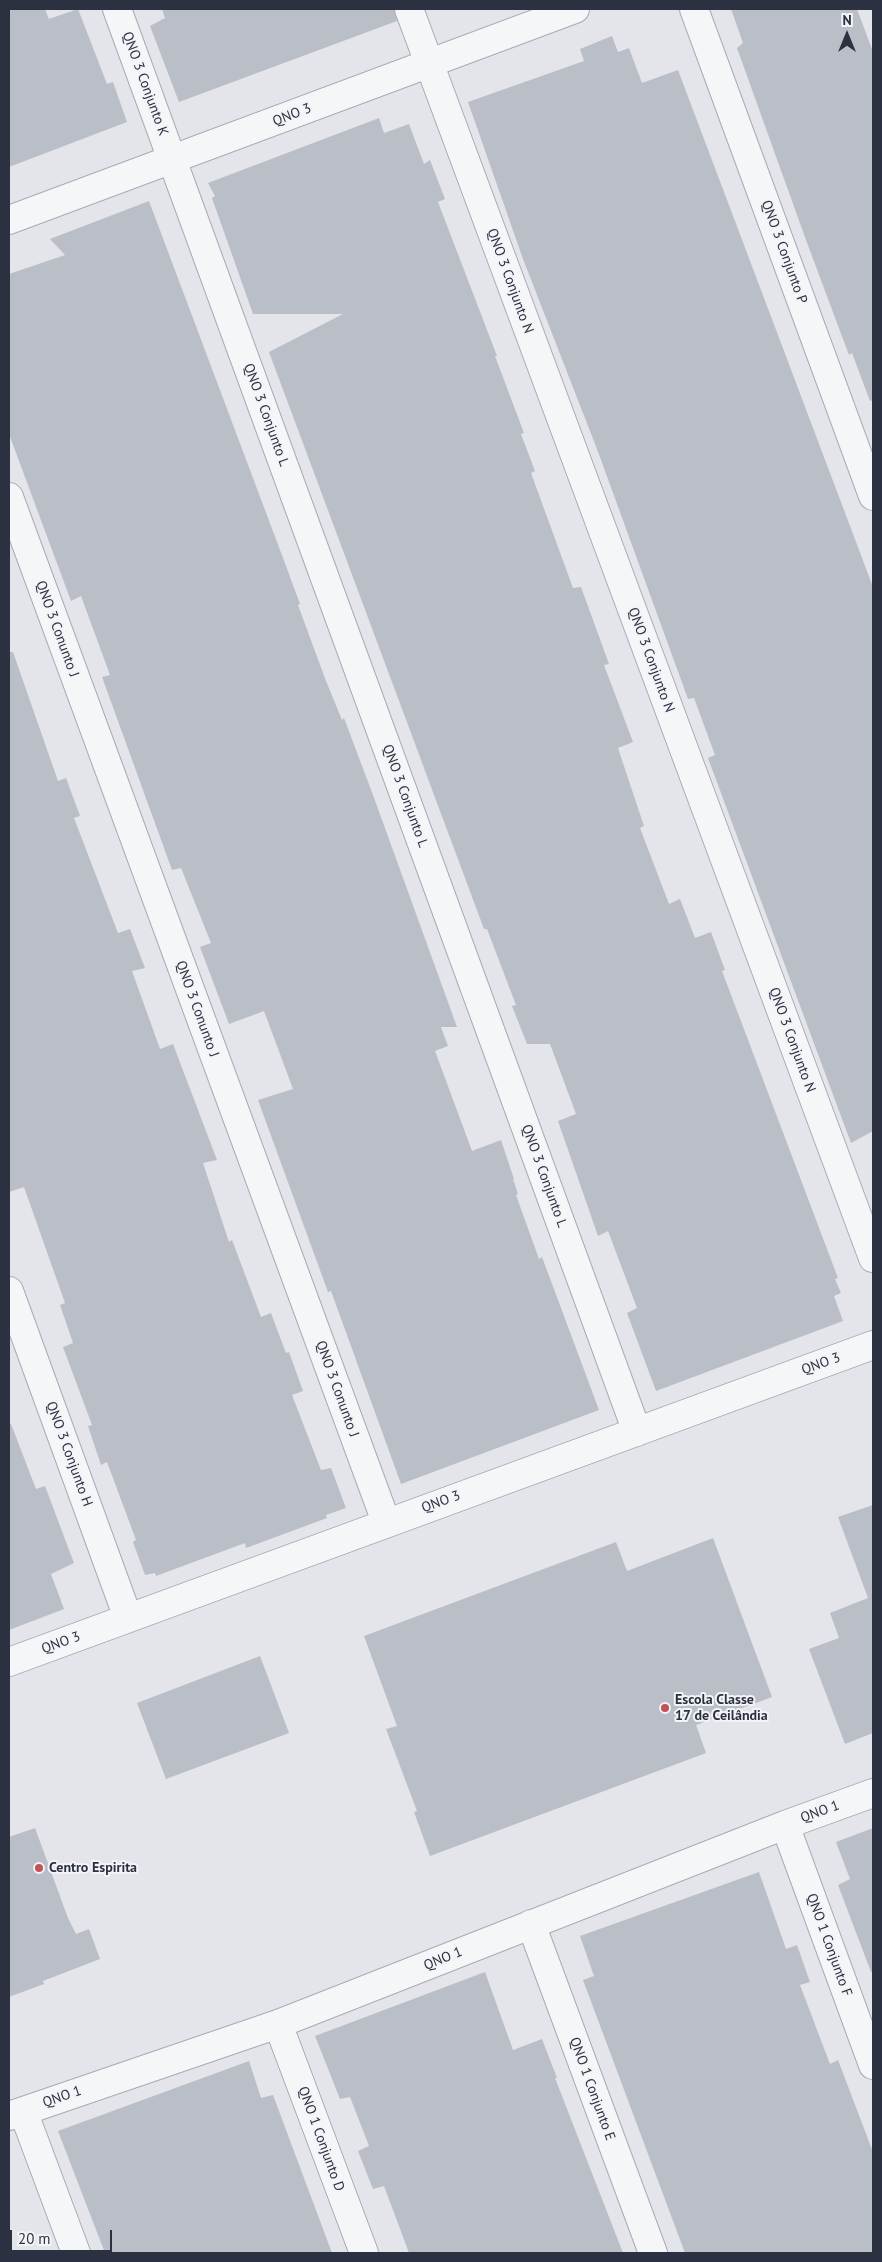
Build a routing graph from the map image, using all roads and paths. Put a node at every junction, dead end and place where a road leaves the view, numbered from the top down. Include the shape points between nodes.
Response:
1 (118, 9) edge
2 (409, 9) edge
3 (575, 9) edge
4 (694, 9) edge
5 (429, 62) junction
6 (173, 160) junction
7 (9, 220) edge
8 (873, 496) edge
9 (9, 497) edge
10 (873, 1258) edge
11 (9, 1290) edge
12 (873, 1344) edge
13 (637, 1432) junction
14 (386, 1522) junction
15 (128, 1618) junction
16 (9, 1662) edge
17 (873, 1793) edge
18 (784, 1825) junction
19 (531, 1924) junction
20 (278, 2024) junction
21 (873, 2065) edge
22 (16, 2113) edge
23 (76, 2253) edge
24 (364, 2253) edge
25 (653, 2253) edge

1 - 6 street, QNO 3 Conjunto K
2 - 5 street, QNO 3 Conjunto N
3 - 5 street, QNO 3
4 - 8 street, QNO 3 Conjunto P
5 - 6 street, QNO 3
5 - 10 street, QNO 3 Conjunto N
6 - 7 street, QNO 3
6 - 13 street, QNO 3 Conjunto L
9 - 14 street, QNO 3 Conunto J
11 - 15 street, QNO 3 Conjunto H
12 - 13 street, QNO 3
13 - 14 street, QNO 3
14 - 15 street, QNO 3
15 - 16 street, QNO 3
17 - 18 street, QNO 1
18 - 19 street, QNO 1
18 - 21 street, QNO 1 Conjunto F
19 - 20 street, QNO 1
19 - 25 street, QNO 1 Conjunto E
20 - 22 street, QNO 1
20 - 24 street, QNO 1 Conjunto D
22 - 23 street

